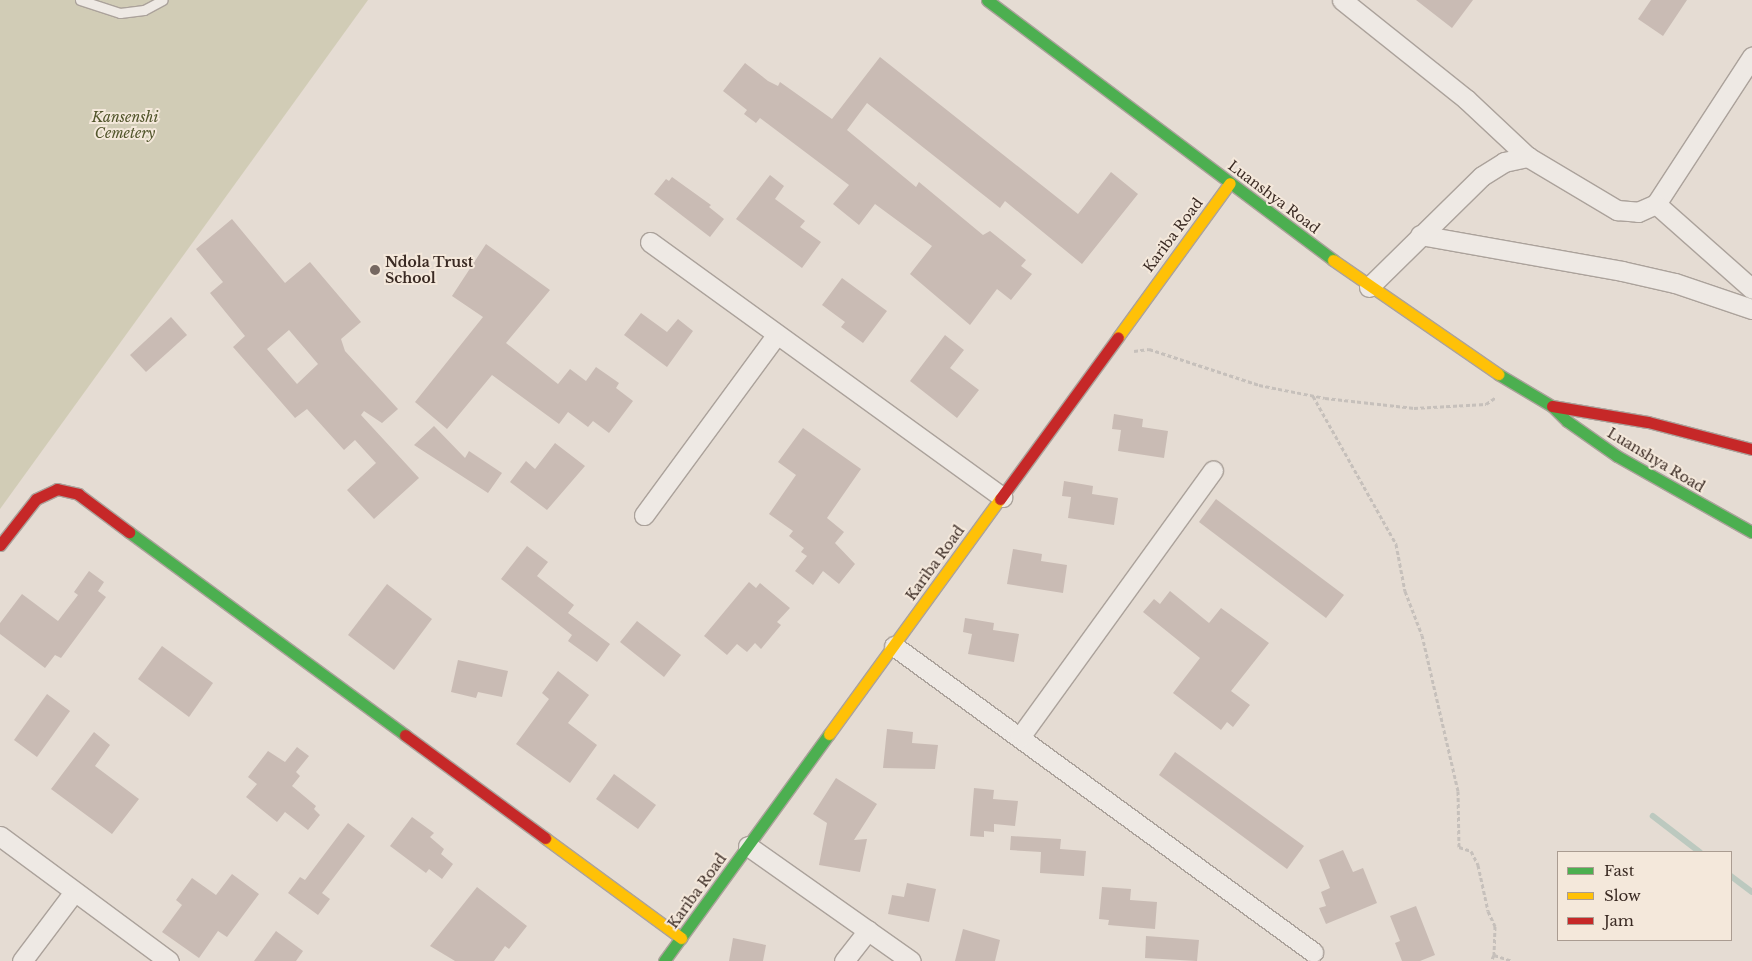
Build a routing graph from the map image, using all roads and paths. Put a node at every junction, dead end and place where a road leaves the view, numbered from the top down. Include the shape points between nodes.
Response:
1 (80, 0) edge
2 (163, 0) edge
3 (987, 0) edge
4 (1342, 0) edge
5 (1752, 57) edge
6 (1528, 157) junction
7 (1230, 182) junction
8 (1656, 204) junction
9 (1420, 235) junction
10 (650, 242) dead end
11 (1369, 287) junction
12 (1752, 289) edge
13 (1752, 309) edge
14 (776, 335) junction
15 (1131, 352) dead end
16 (1514, 386) junction
17 (1313, 396) junction
18 (1552, 406) junction
19 (1752, 449) edge
20 (1212, 470) dead end
21 (1002, 497) junction
22 (644, 515) dead end
23 (1752, 532) edge
24 (0, 545) edge
25 (894, 646) junction
26 (1020, 736) junction
27 (0, 836) edge
28 (748, 846) junction
29 (74, 892) junction
30 (868, 930) junction
31 (681, 938) junction
32 (1313, 952) dead end
33 (1494, 955) junction
34 (22, 961) edge
35 (169, 961) edge
36 (664, 961) edge
37 (844, 961) edge
38 (911, 961) edge
39 (1491, 961) edge
40 (1512, 961) edge

1 - 2 lane via 120,13 144,10
3 - 7 main road, Luanshya Road
4 - 6 street via 1466,99
5 - 8 street
6 - 8 street via 1617,210 1638,212
6 - 9 street via 1504,162 1482,176
7 - 11 main road, Luanshya Road
7 - 21 main road, Kariba Road
8 - 12 street
9 - 11 street
9 - 13 street via 1622,271 1675,283
10 - 14 street
11 - 16 main road, Luanshya Road
14 - 21 street
14 - 22 street
15 - 17 path via 1148,349 1259,386
16 - 17 path via 1486,404 1454,407 1414,408
16 - 18 main road, Luanshya Road
17 - 33 path via 1396,544 1405,591 1422,635 1458,791 1459,847 1471,852 1478,865 1488,911 1495,926
18 - 19 main road, Luanshya Road via 1648,422
18 - 23 main road, Luanshya Road via 1566,421 1617,456
20 - 26 street
21 - 25 main road, Kariba Road
24 - 31 main road via 36,499 57,489 78,494
25 - 26 street
25 - 28 main road, Kariba Road
26 - 32 street
27 - 29 street
28 - 30 street
28 - 31 main road, Kariba Road
29 - 34 street
29 - 35 street
30 - 37 street
30 - 38 street
31 - 36 main road, Kariba Road
33 - 39 path
33 - 40 path

